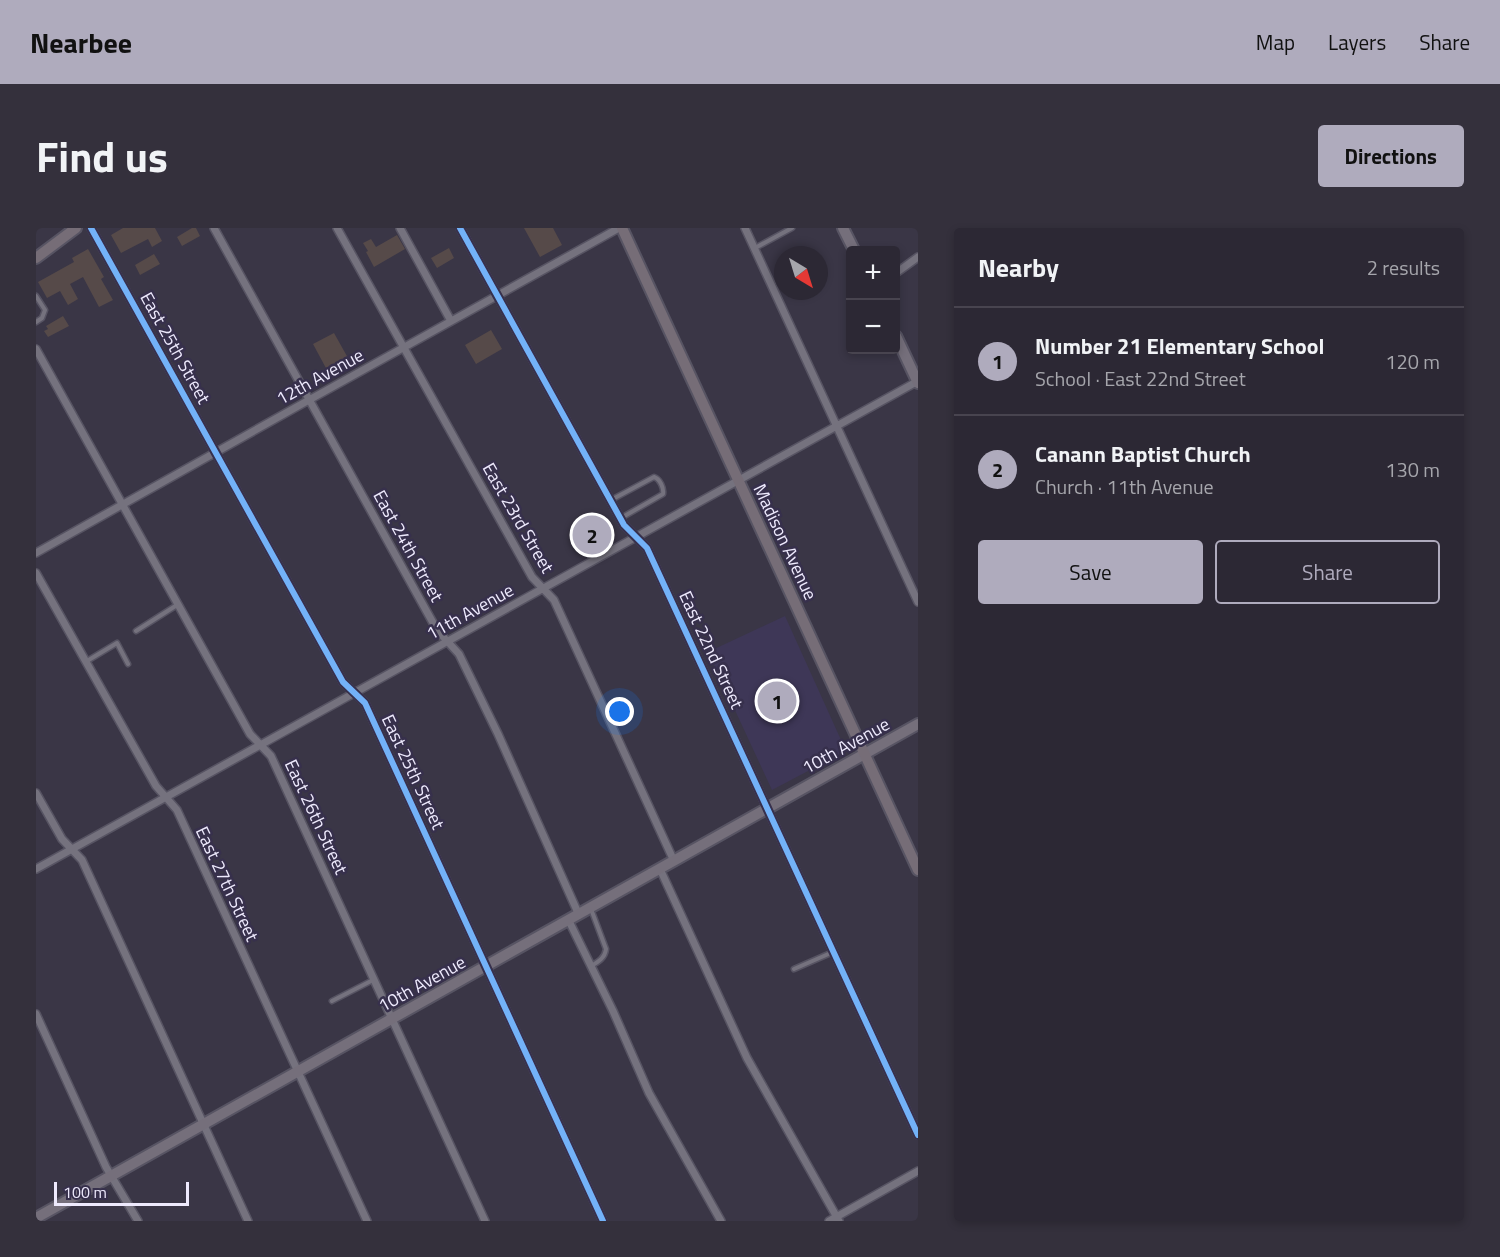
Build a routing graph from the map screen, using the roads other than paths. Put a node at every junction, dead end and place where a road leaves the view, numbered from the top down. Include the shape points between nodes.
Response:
1 (76, 228) edge
2 (91, 228) edge
3 (214, 228) edge
4 (337, 228) edge
5 (400, 228) edge
6 (460, 228) edge
7 (620, 228) edge
8 (745, 228) edge
9 (792, 228) edge
10 (843, 228) edge
11 (852, 246) edge
12 (754, 248) junction
13 (918, 257) edge
14 (36, 258) edge
15 (900, 270) edge
16 (36, 296) edge
17 (498, 296) junction
18 (451, 321) junction
19 (36, 322) edge
20 (900, 344) edge
21 (404, 347) junction
22 (36, 349) edge
23 (918, 382) edge
24 (309, 399) junction
25 (837, 425) junction
26 (216, 452) junction
27 (738, 480) junction
28 (611, 500) junction
29 (122, 505) junction
30 (621, 518) junction
31 (636, 537) junction
32 (36, 553) edge
33 (36, 573) edge
34 (543, 588) junction
35 (918, 602) edge
36 (178, 605) junction
37 (136, 631) dead end
38 (447, 641) junction
39 (86, 662) junction
40 (128, 664) dead end
41 (354, 693) junction
42 (918, 724) edge
43 (261, 744) junction
44 (864, 754) junction
45 (36, 793) edge
46 (166, 797) junction
47 (768, 809) junction
48 (72, 849) junction
49 (674, 861) junction
50 (36, 869) edge
51 (660, 869) junction
52 (918, 870) edge
53 (591, 908) junction
54 (574, 918) junction
55 (834, 952) junction
56 (591, 966) junction
57 (486, 967) junction
58 (794, 969) dead end
59 (374, 980) junction
60 (332, 1001) dead end
61 (36, 1014) edge
62 (392, 1020) junction
63 (298, 1072) junction
64 (204, 1125) junction
65 (918, 1135) edge
66 (918, 1171) edge
67 (112, 1176) junction
68 (36, 1218) edge
69 (838, 1219) edge
70 (138, 1221) edge
71 (248, 1221) edge
72 (366, 1221) edge
73 (484, 1221) edge
74 (603, 1221) edge
75 (721, 1221) edge
76 (829, 1221) edge

1 - 14 main road
2 - 26 street, East 25th Street
3 - 24 street, East 24th Street
4 - 21 street, East 23rd Street
5 - 18 street
6 - 17 street, East 22nd Street
7 - 17 street, 12th Avenue
7 - 27 main road, Madison Avenue
8 - 12 street
9 - 12 lane
10 - 11 main road
12 - 25 street
13 - 15 street
16 - 19 lane via 45,310
17 - 18 street, 12th Avenue
17 - 28 street, East 22nd Street
18 - 21 street, 12th Avenue
20 - 23 main road
21 - 24 street, 12th Avenue
21 - 34 street, East 23rd Street via 532,577
22 - 29 street, East 26th Street
23 - 25 street, 11th Avenue
24 - 26 street, 12th Avenue
24 - 38 street, East 24th Street via 437,630
25 - 27 street, 11th Avenue
25 - 35 street
26 - 29 street, 12th Avenue
26 - 41 street, East 25th Street via 343,682
27 - 31 street, 11th Avenue
27 - 44 main road, Madison Avenue
28 - 30 street, East 22nd Street
28 - 30 lane via 654,477 660,480 663,494
29 - 32 street, 12th Avenue
29 - 36 street, East 26th Street
30 - 31 street, East 22nd Street
31 - 34 street, 11th Avenue
31 - 47 street, East 22nd Street via 647,548
33 - 39 street, East 27th Street
34 - 38 street, 11th Avenue
34 - 49 street, East 23rd Street via 554,600
36 - 37 lane
36 - 43 street, East 26th Street via 250,734
38 - 41 street, 11th Avenue
38 - 54 street, East 24th Street via 459,654 488,714
39 - 40 lane via 117,643
39 - 46 street, East 27th Street
41 - 43 street, 11th Avenue
41 - 57 street, East 25th Street via 365,704
42 - 44 main road, 10th Avenue
43 - 46 street, 11th Avenue
43 - 59 street, East 26th Street via 271,756
44 - 47 main road, 10th Avenue
44 - 52 main road, Madison Avenue
45 - 48 street via 62,839
46 - 48 street, 11th Avenue
46 - 63 street, East 27th Street via 177,810
47 - 49 main road, 10th Avenue
47 - 55 street, East 22nd Street
48 - 50 street, 11th Avenue
48 - 64 street via 82,860
49 - 51 main road, 10th Avenue
51 - 53 main road, 10th Avenue
51 - 69 street via 747,1058
53 - 54 main road, 10th Avenue
53 - 56 lane via 606,949
54 - 56 street, East 24th Street
54 - 57 main road, 10th Avenue
55 - 58 lane
55 - 65 street, East 22nd Street
56 - 75 street, East 24th Street via 649,1093
57 - 62 main road, 10th Avenue
57 - 74 street, East 25th Street
59 - 60 lane
59 - 62 street, East 26th Street
61 - 67 street
62 - 63 main road, 10th Avenue
62 - 73 street, East 26th Street
63 - 64 main road, 10th Avenue
63 - 72 street, East 27th Street
64 - 67 main road, 10th Avenue
64 - 71 street
66 - 69 street
67 - 68 main road, 10th Avenue
67 - 70 street
69 - 76 street

